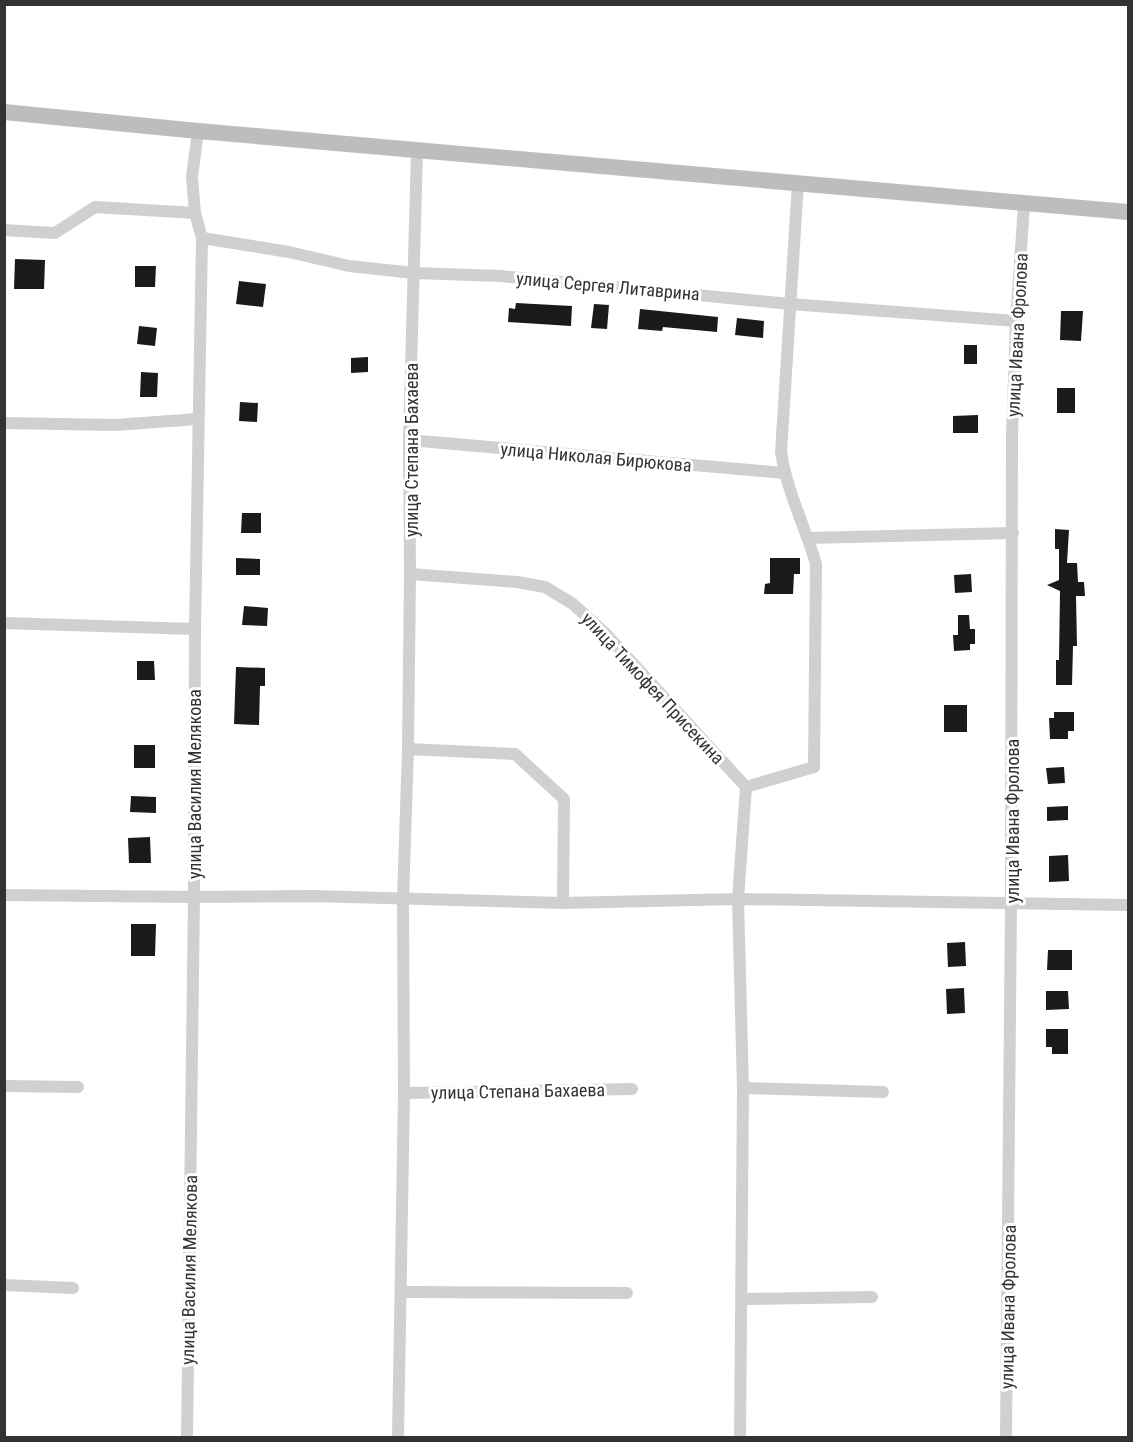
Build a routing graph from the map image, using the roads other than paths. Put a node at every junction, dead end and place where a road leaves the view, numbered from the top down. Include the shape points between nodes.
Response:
1 (4, 112) edge
2 (198, 131) junction
3 (417, 150) junction
4 (798, 183) junction
5 (1024, 205) junction
6 (1128, 212) edge
7 (195, 213) junction
8 (4, 230) edge
9 (202, 238) junction
10 (414, 273) junction
11 (790, 304) junction
12 (1016, 321) junction
13 (198, 419) junction
14 (4, 423) edge
15 (409, 440) junction
16 (784, 473) junction
17 (1013, 533) junction
18 (808, 538) junction
19 (410, 574) junction
20 (4, 622) edge
21 (195, 629) junction
22 (408, 749) junction
23 (746, 787) junction
24 (4, 895) edge
25 (194, 897) junction
26 (403, 899) junction
27 (738, 899) junction
28 (563, 903) junction
29 (1011, 905) junction
30 (1128, 906) edge
31 (4, 1086) edge
32 (78, 1087) dead end
33 (743, 1088) junction
34 (633, 1089) dead end
35 (404, 1092) junction
36 (883, 1092) dead end
37 (4, 1285) edge
38 (73, 1288) dead end
39 (401, 1292) junction
40 (627, 1293) dead end
41 (872, 1297) dead end
42 (742, 1299) junction
43 (187, 1437) edge
44 (398, 1437) edge
45 (740, 1437) edge
46 (1006, 1437) edge

1 - 2 main road
2 - 3 main road
2 - 7 street, улица Василия Мелякова via 192,177
3 - 4 main road
3 - 10 street, улица Степана Бахаева
4 - 5 main road
4 - 11 street
5 - 6 main road
5 - 12 street, улица Ивана Фролова
7 - 8 street via 94,207 55,233
7 - 9 street, улица Василия Мелякова
9 - 10 street, улица Сергея Литаврина via 349,266
9 - 13 street, улица Василия Мелякова
10 - 11 street, улица Сергея Литаврина via 500,276
10 - 15 street, улица Степана Бахаева
11 - 12 street, улица Сергея Литаврина
11 - 16 street via 781,452
12 - 17 street, улица Ивана Фролова
13 - 14 street via 115,425
13 - 21 street, улица Василия Мелякова
15 - 16 street, улица Николая Бирюкова
15 - 19 street, улица Степана Бахаева
16 - 18 street
17 - 18 street
17 - 29 street, улица Ивана Фролова
18 - 23 street via 816,564 814,767
19 - 22 street, улица Степана Бахаева
19 - 23 street, улица Тимофея Присекина via 545,587 573,604 607,635
20 - 21 street
21 - 25 street, улица Василия Мелякова
22 - 26 street, улица Степана Бахаева
22 - 28 street via 515,754 564,799
23 - 27 street
24 - 25 street
25 - 26 street
25 - 43 street, улица Василия Мелякова
26 - 28 street
26 - 35 street, улица Степана Бахаева
27 - 28 street
27 - 29 street
27 - 33 street
29 - 30 street
29 - 46 street, улица Ивана Фролова
31 - 32 street
33 - 36 street
33 - 42 street
34 - 35 street, улица Степана Бахаева
35 - 39 street, улица Степана Бахаева
37 - 38 street
39 - 40 street
39 - 44 street, улица Степана Бахаева
41 - 42 street
42 - 45 street

